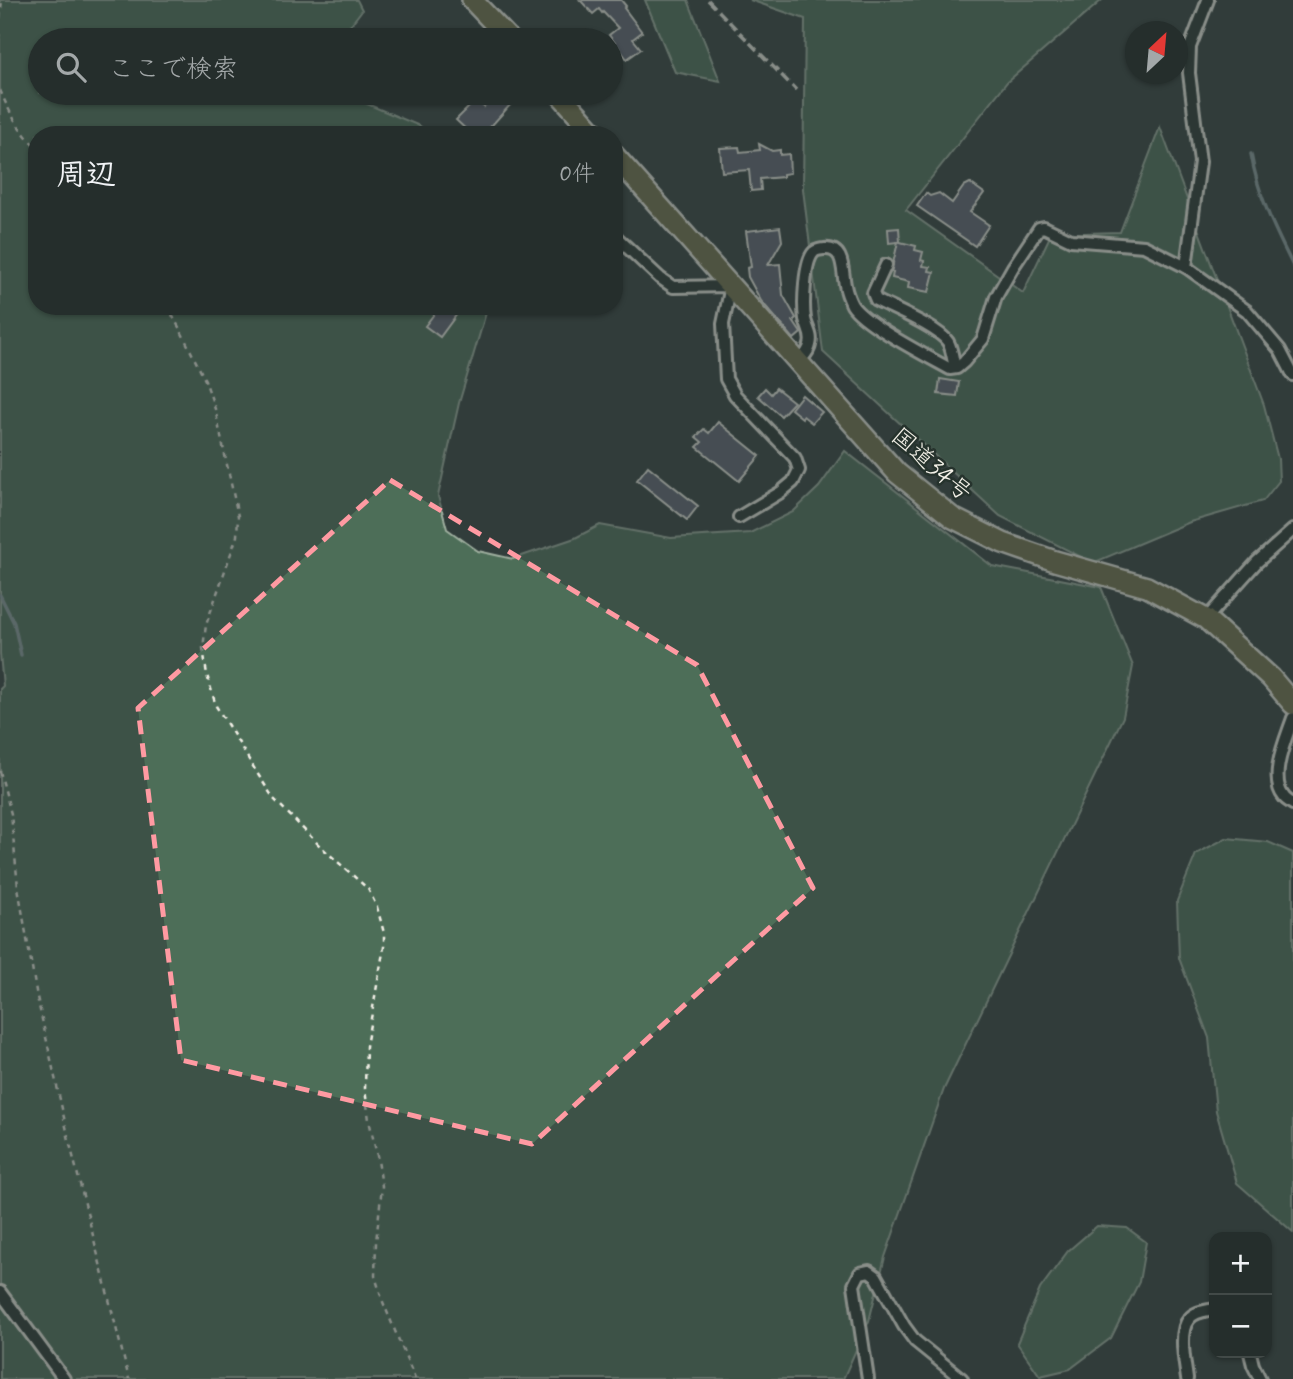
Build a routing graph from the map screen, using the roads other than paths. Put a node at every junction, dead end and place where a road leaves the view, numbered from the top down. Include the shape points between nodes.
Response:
1 (472, 0) edge
2 (1208, 0) edge
3 (499, 28) edge
4 (570, 105) edge
5 (588, 126) edge
6 (623, 165) edge
7 (623, 243) edge
8 (886, 265) dead end
9 (1186, 267) junction
10 (731, 286) junction
11 (799, 362) junction
12 (955, 368) junction
13 (1293, 375) edge
14 (739, 517) dead end
15 (1293, 530) edge
16 (1206, 619) junction
17 (1293, 704) edge
18 (1293, 718) edge
19 (1293, 804) edge
20 (0, 1292) edge
21 (1209, 1310) edge
22 (1251, 1358) edge
23 (64, 1379) edge
24 (868, 1379) edge
25 (962, 1379) edge
26 (1186, 1379) edge
27 (1260, 1379) edge

1 - 3 highway
2 - 9 street via 1190,47 1188,73 1200,162
4 - 5 highway
6 - 10 highway, 国道34号
7 - 10 street via 673,286
8 - 12 street via 873,293 876,300 944,337
9 - 12 street via 1144,246 1071,240 1039,228 996,297 983,339
9 - 13 street via 1247,311 1280,350
10 - 11 highway, 国道34号
10 - 14 street via 723,324 726,379 795,458 799,470 781,492
11 - 12 street via 810,349 812,336 804,293 809,261 822,248 839,254 853,306 869,321
11 - 16 highway, 国道34号 via 897,472 953,517 1016,548 1147,586
15 - 16 street
16 - 17 highway, 国道34号
18 - 19 street via 1278,765 1278,782 1283,796
20 - 23 street
21 - 26 street via 1188,1319 1183,1334
22 - 27 street
24 - 25 street via 854,1285 860,1273 869,1271 915,1341

